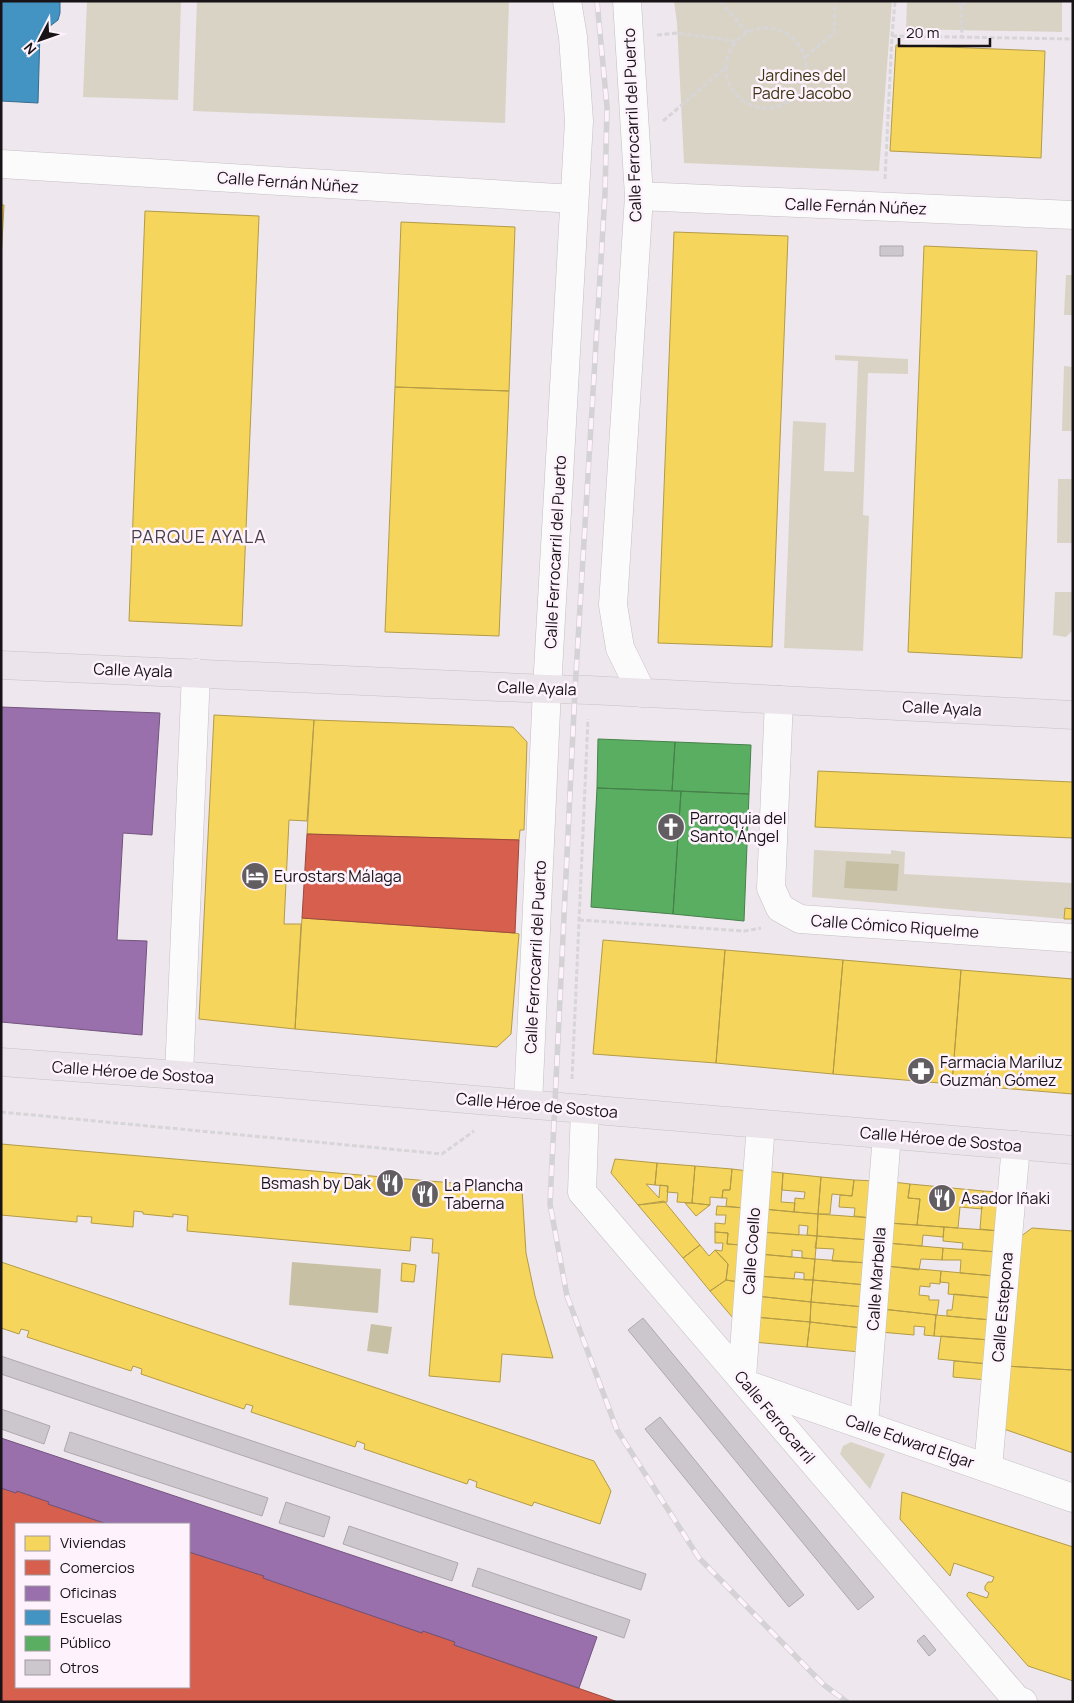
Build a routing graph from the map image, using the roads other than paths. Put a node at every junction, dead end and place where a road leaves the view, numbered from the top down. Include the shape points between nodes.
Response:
1 (567, 1) edge
2 (627, 1) edge
3 (1, 164) edge
4 (639, 196) junction
5 (574, 199) junction
6 (1073, 215) edge
7 (1, 665) edge
8 (196, 673) junction
9 (548, 689) junction
10 (642, 693) junction
11 (780, 700) junction
12 (1073, 715) edge
13 (1073, 938) edge
14 (1, 1062) edge
15 (179, 1075) junction
16 (528, 1104) junction
17 (578, 1108) junction
18 (761, 1124) junction
19 (887, 1134) junction
20 (1016, 1145) junction
21 (1073, 1150) edge
22 (744, 1380) junction
23 (864, 1424) junction
24 (988, 1468) junction
25 (1073, 1498) edge
26 (1023, 1702) edge

1 - 5 street, Calle Ferrocarril del Puerto via 579,122
2 - 4 street, Calle Ferrocarril del Puerto
3 - 5 street, Calle Fernán Núñez
4 - 6 street, Calle Fernán Núñez
4 - 10 street, Calle Ferrocarril del Puerto via 613,605 620,648
5 - 9 street, Calle Ferrocarril del Puerto
7 - 8 main road, Calle Ayala
8 - 9 main road, Calle Ayala
8 - 15 street
9 - 10 main road, Calle Ayala
9 - 16 street, Calle Ferrocarril del Puerto
10 - 11 main road, Calle Ayala
11 - 12 main road, Calle Ayala
11 - 13 street, Calle Cómico Riquelme via 771,888 780,908 800,920
14 - 15 main road, Calle Héroe de Sostoa
15 - 16 main road, Calle Héroe de Sostoa
16 - 17 main road, Calle Héroe de Sostoa
17 - 18 main road, Calle Héroe de Sostoa
17 - 22 street, Calle Ferrocarril via 582,1192
18 - 19 main road, Calle Héroe de Sostoa
18 - 22 street, Calle Coello
19 - 20 main road, Calle Héroe de Sostoa
19 - 23 street, Calle Marbella
20 - 21 main road, Calle Héroe de Sostoa
20 - 24 street, Calle Estepona
22 - 23 street, Calle Edward Elgar
22 - 26 street, Calle Ferrocarril via 1017,1700
23 - 24 street, Calle Edward Elgar
24 - 25 street, Calle Edward Elgar

